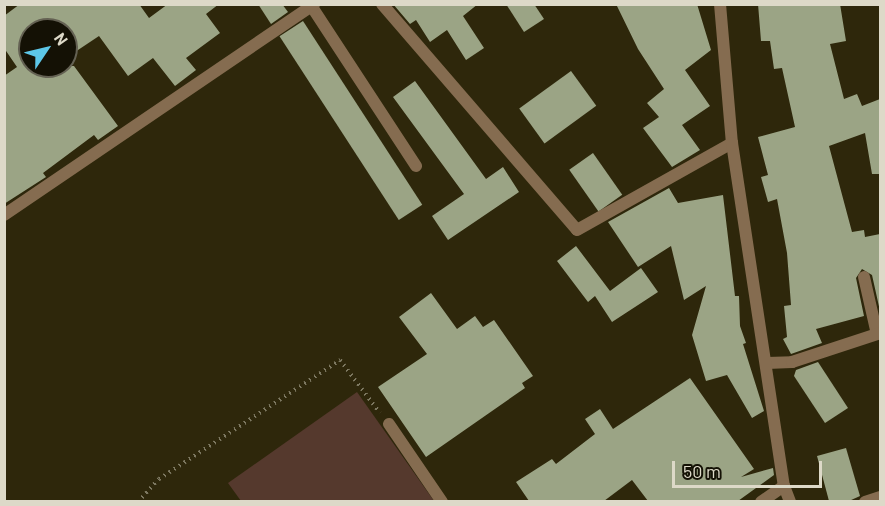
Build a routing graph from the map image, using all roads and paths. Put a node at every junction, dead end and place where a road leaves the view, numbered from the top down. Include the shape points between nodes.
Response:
1 (382, 4) edge
2 (720, 4) edge
3 (313, 5) edge
4 (732, 143) junction
5 (416, 166) dead end
6 (4, 215) edge
7 (864, 277) dead end
8 (879, 334) edge
9 (767, 363) junction
10 (389, 424) joint
11 (784, 486) junction
12 (880, 497) edge
13 (138, 501) edge
14 (442, 501) edge
15 (761, 501) edge
16 (790, 501) edge
17 (865, 501) edge

1 - 4 street via 577,230
2 - 4 street
3 - 5 street
3 - 6 street
4 - 9 street
7 - 8 street
8 - 9 street via 792,362
9 - 11 street
10 - 13 path via 340,360 159,479
10 - 14 street
11 - 15 street
11 - 16 street
12 - 17 street

